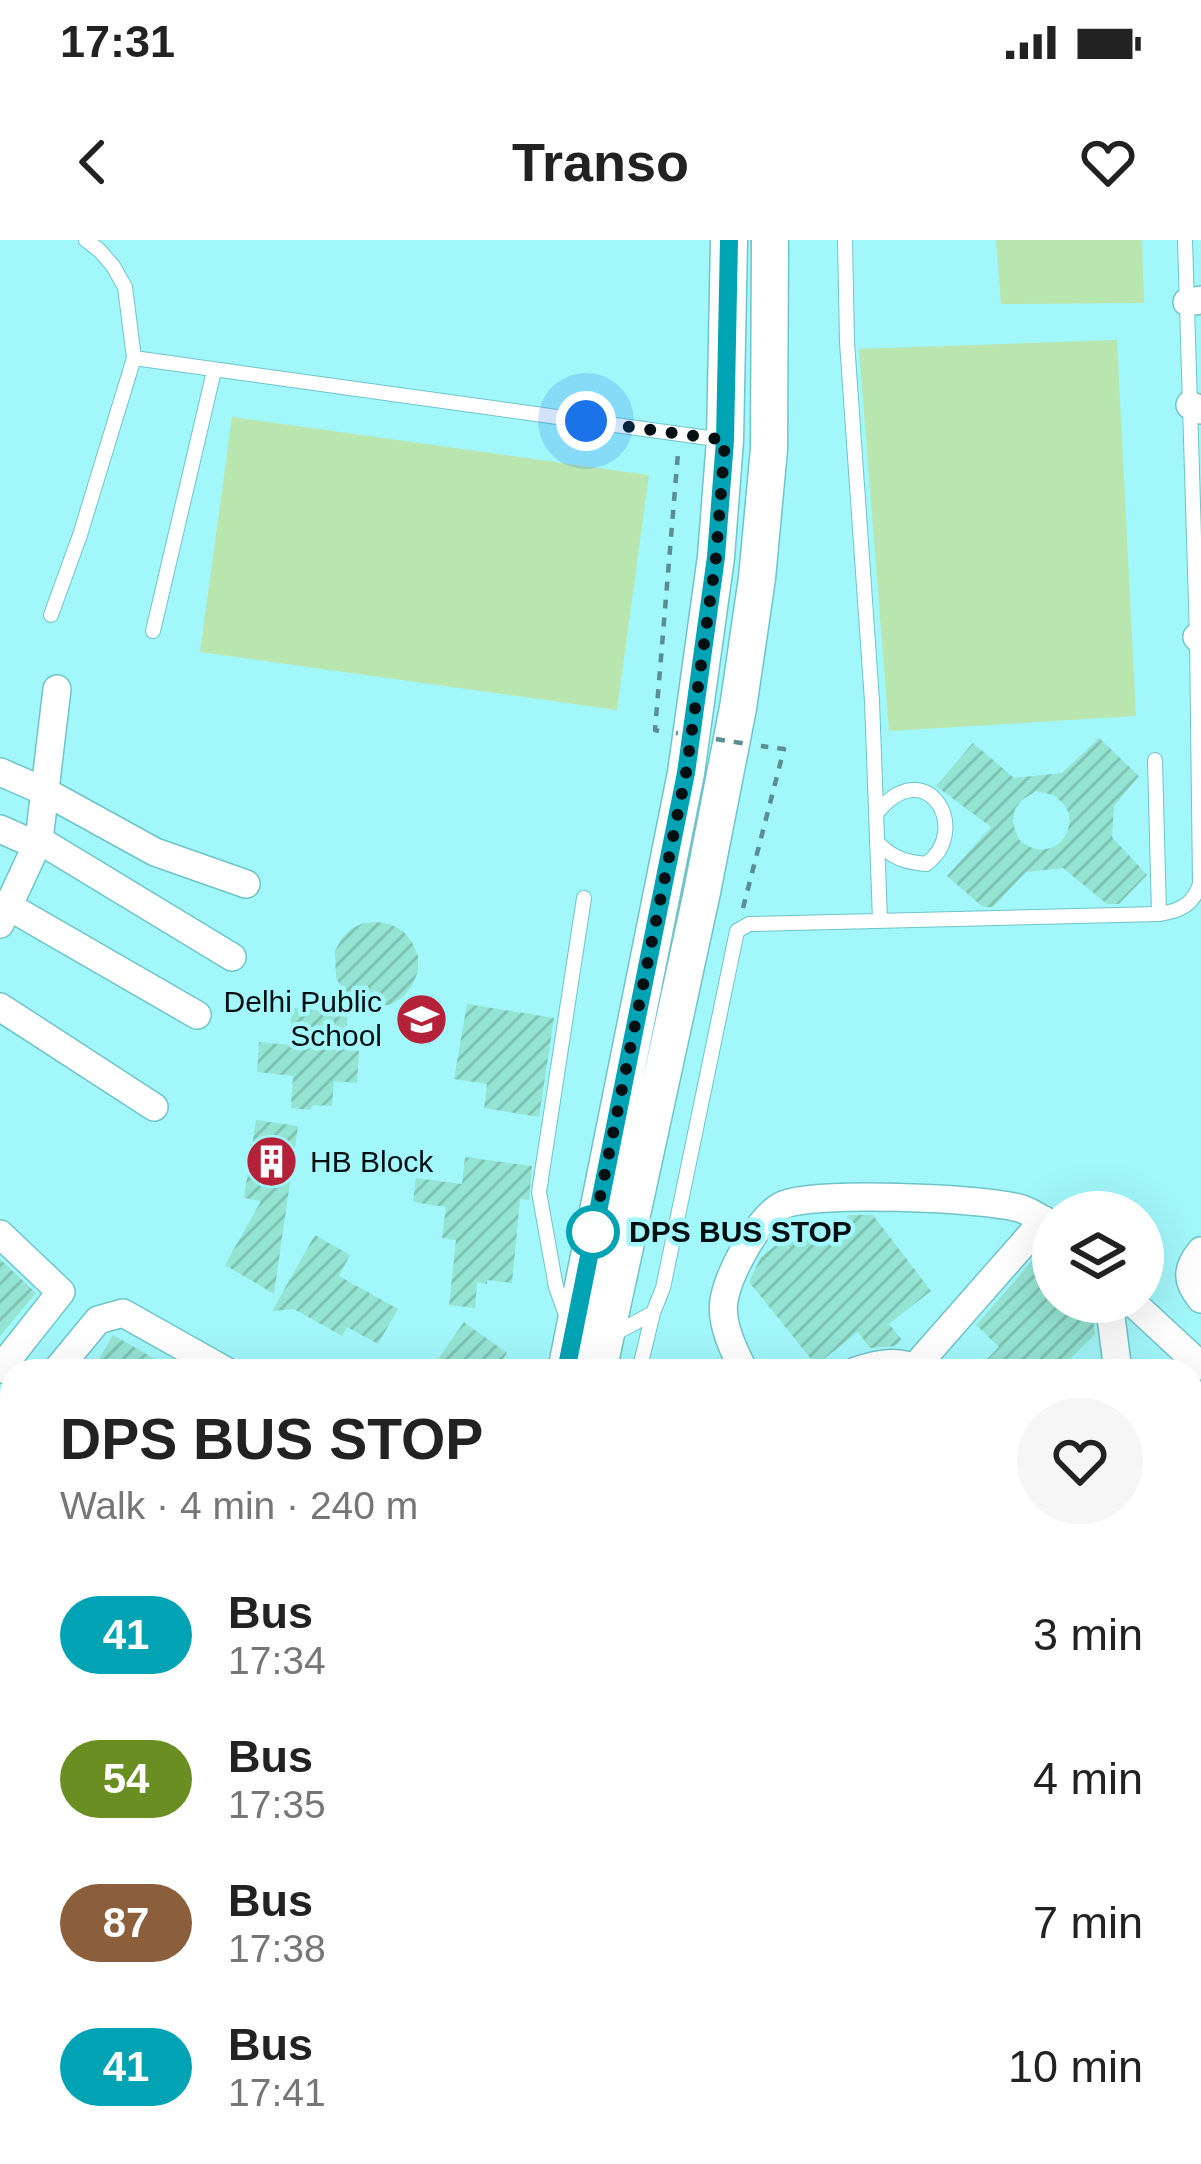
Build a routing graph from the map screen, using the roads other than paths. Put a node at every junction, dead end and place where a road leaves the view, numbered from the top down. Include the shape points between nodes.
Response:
1 (86, 240) edge
2 (729, 240) edge
3 (770, 240) edge
4 (845, 240) edge
5 (1185, 240) edge
6 (1194, 301) edge
7 (134, 358) junction
8 (214, 371) junction
9 (1196, 407) edge
10 (725, 440) junction
11 (52, 615) dead end
12 (153, 631) dead end
13 (1199, 639) edge
14 (57, 689) dead end
15 (1155, 760) dead end
16 (0, 772) edge
17 (46, 793) junction
18 (876, 814) junction
19 (0, 829) edge
20 (38, 842) junction
21 (877, 842) junction
22 (246, 884) dead end
23 (584, 898) dead end
24 (5, 906) edge
25 (1159, 914) junction
26 (880, 920) junction
27 (232, 957) dead end
28 (0, 1007) edge
29 (197, 1015) dead end
30 (154, 1107) dead end
31 (1032, 1215) edge
32 (0, 1234) edge
33 (1032, 1242) edge
34 (1201, 1251) edge
35 (1201, 1299) edge
36 (653, 1313) junction
37 (1112, 1323) edge
38 (1155, 1323) edge
39 (592, 1348) edge
40 (8, 1359) edge
41 (71, 1359) edge
42 (205, 1359) edge
43 (642, 1359) edge
44 (739, 1359) edge
45 (928, 1359) edge
46 (1116, 1359) edge
47 (1193, 1359) edge

1 - 7 lane via 125,287
2 - 10 street
3 - 39 street via 769,449 738,708
4 - 18 lane
5 - 6 lane
6 - 9 lane
7 - 8 lane
7 - 11 lane
8 - 10 lane
8 - 12 lane
9 - 13 lane
10 - 39 street via 686,773
13 - 25 lane via 1200,884 1184,908
14 - 17 street
15 - 25 lane
16 - 17 street
17 - 20 street
17 - 22 street via 155,852
18 - 21 lane
18 - 21 lane via 889,797 922,790 937,800 945,821 939,854 926,864 905,862
19 - 20 street
20 - 24 street
20 - 27 street
21 - 26 lane
23 - 39 lane via 539,1192 556,1287
24 - 29 street
25 - 26 lane
26 - 36 lane via 749,923 737,931
28 - 30 street
31 - 44 street via 981,1200 783,1204 748,1242 724,1301
32 - 40 street via 62,1292
33 - 45 street
34 - 35 street via 1189,1278
36 - 39 lane
36 - 43 lane
37 - 46 street
38 - 47 street
41 - 42 street via 98,1320 123,1313

